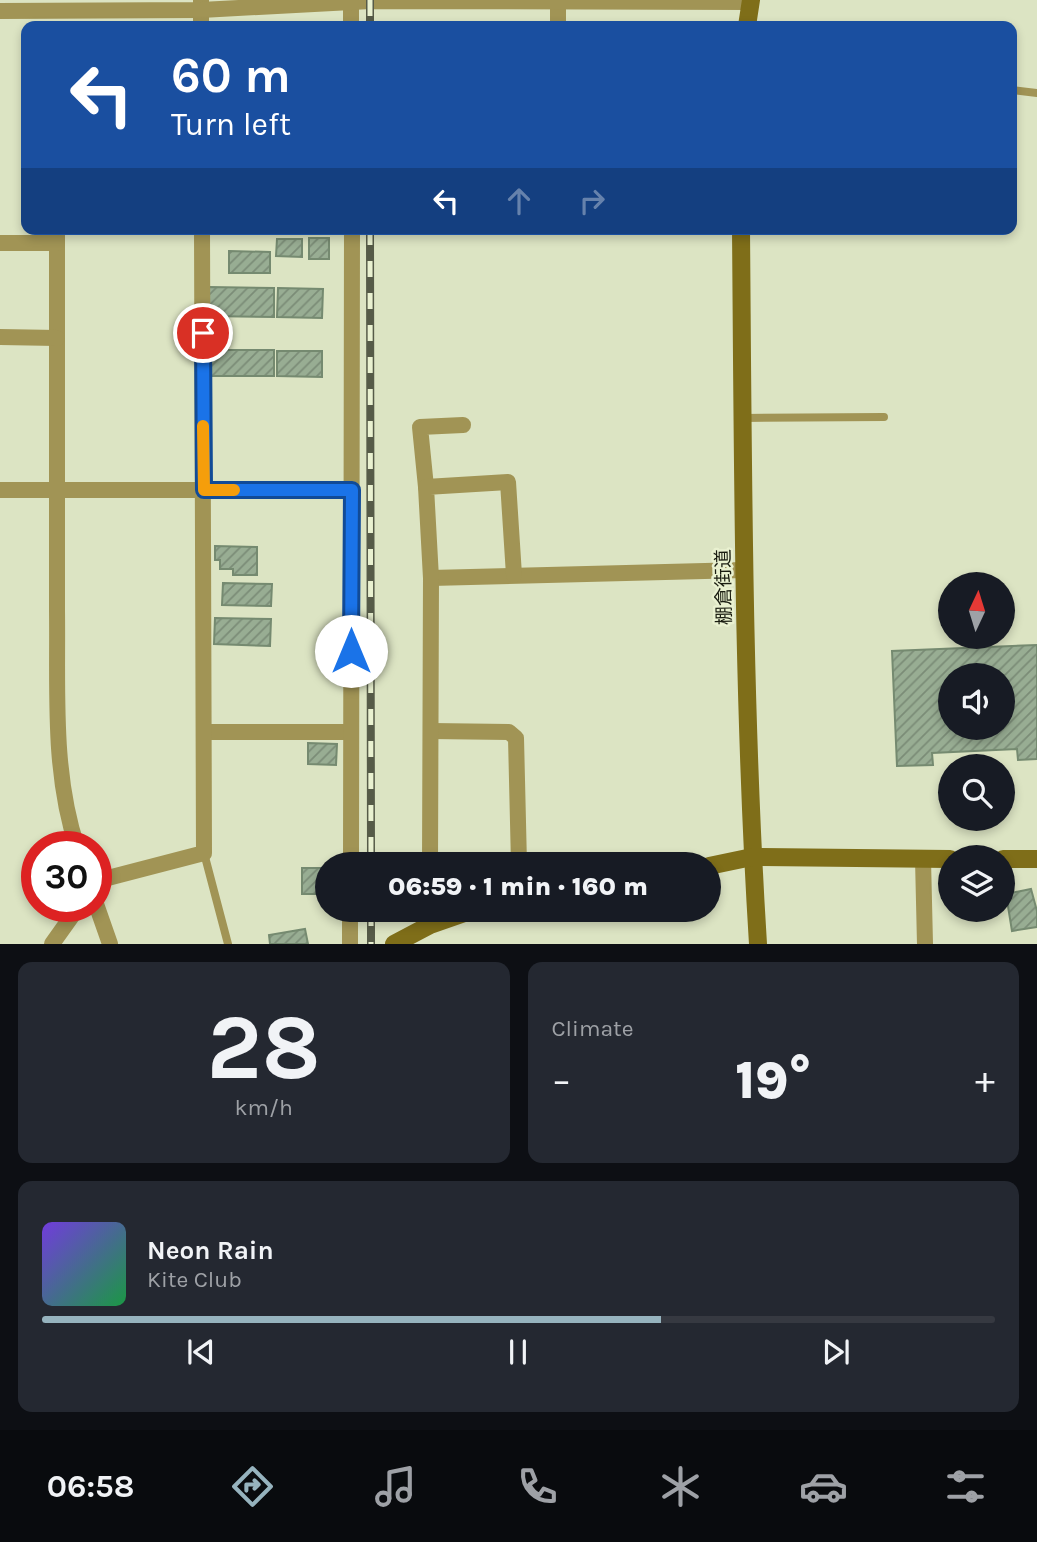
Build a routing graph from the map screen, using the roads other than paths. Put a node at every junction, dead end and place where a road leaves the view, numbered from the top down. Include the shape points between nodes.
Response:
1 (351, 1) edge
2 (751, 1) edge
3 (558, 3) junction
4 (0, 11) edge
5 (201, 12) edge
6 (57, 13) edge
7 (351, 21) edge
8 (558, 21) edge
9 (748, 21) edge
10 (1017, 91) edge
11 (1037, 93) edge
12 (202, 235) edge
13 (352, 235) edge
14 (741, 235) edge
15 (57, 236) edge
16 (0, 243) edge
17 (0, 337) edge
18 (57, 338) junction
19 (884, 417) dead end
20 (743, 418) junction
21 (463, 425) dead end
22 (426, 487) junction
23 (56, 489) junction
24 (0, 490) edge
25 (204, 490) junction
26 (352, 490) junction
27 (744, 570) junction
28 (513, 575) junction
29 (431, 578) junction
30 (431, 731) junction
31 (204, 732) junction
32 (351, 732) junction
33 (73, 831) edge
34 (351, 852) edge
35 (430, 852) edge
36 (519, 852) edge
37 (204, 853) junction
38 (752, 858) junction
39 (923, 859) junction
40 (938, 859) edge
41 (1015, 859) edge
42 (1037, 859) edge
43 (721, 864) edge
44 (112, 877) edge
45 (67, 922) edge
46 (102, 922) edge
47 (350, 922) edge
48 (423, 922) edge
49 (52, 943) edge
50 (110, 943) edge
51 (228, 943) edge
52 (350, 943) edge
53 (394, 943) edge
54 (758, 943) edge
55 (925, 943) edge

1 - 3 street
1 - 5 street
1 - 7 street
2 - 3 street
2 - 9 street
3 - 8 street
4 - 6 street
5 - 6 street
10 - 11 lane
12 - 25 street
13 - 26 street
14 - 20 street, 棚倉街道
15 - 16 street
15 - 18 street
17 - 18 street
18 - 23 street
19 - 20 lane
20 - 27 street, 棚倉街道
21 - 22 street via 420,427
22 - 28 street via 508,482
22 - 29 street
23 - 24 street
23 - 25 street
23 - 33 street via 58,726 62,782
25 - 26 street
25 - 31 street
26 - 32 street
27 - 28 street
27 - 38 street, 棚倉街道
28 - 29 street
29 - 30 street
30 - 35 street
30 - 36 street via 509,732 516,738
31 - 32 street
31 - 37 street
32 - 34 street
37 - 44 street
37 - 51 lane
38 - 39 street
38 - 43 street
38 - 54 street, 棚倉街道
39 - 40 street
39 - 55 street
41 - 42 street
45 - 49 street
46 - 50 street
47 - 52 street
48 - 53 street

